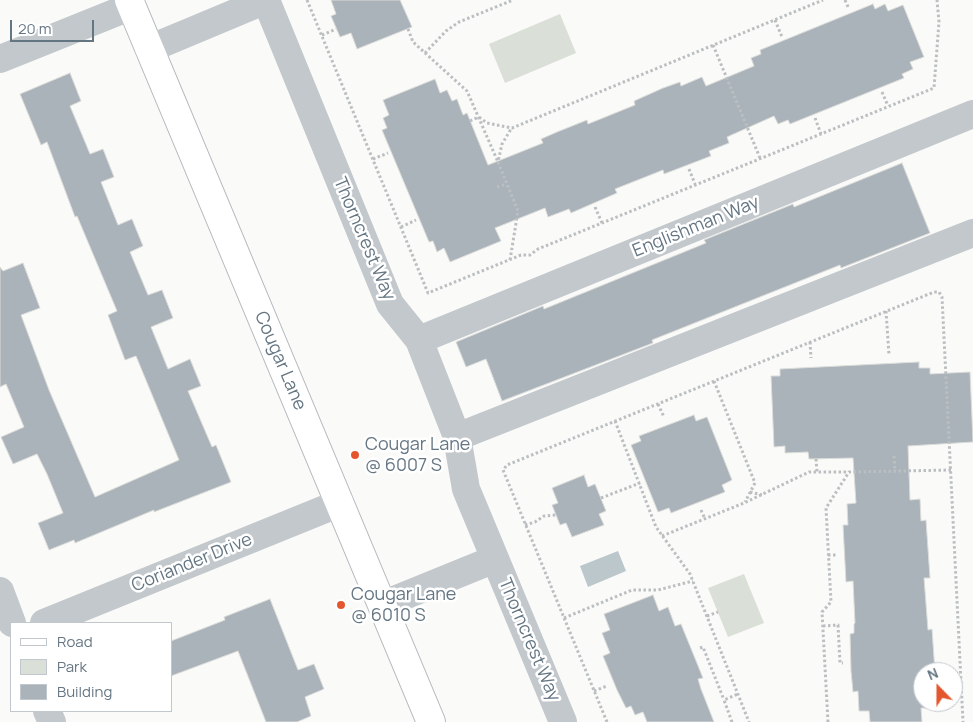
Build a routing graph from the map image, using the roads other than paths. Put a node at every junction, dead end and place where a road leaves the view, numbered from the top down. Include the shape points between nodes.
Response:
1 (266, 0) edge
2 (131, 3) edge
3 (149, 48) junction
4 (0, 60) edge
5 (973, 114) edge
6 (973, 233) edge
7 (418, 340) junction
8 (458, 437) junction
9 (340, 503) junction
10 (495, 559) junction
11 (0, 590) edge
12 (382, 605) junction
13 (12, 622) edge
14 (46, 622) edge
15 (431, 722) edge
16 (563, 722) edge

1 - 3 street, Thorncrest Way
1 - 7 street, Thorncrest Way via 390,304
2 - 3 main road, Cougar Lane
2 - 4 street
3 - 9 main road, Cougar Lane
5 - 7 street, Englishman Way
6 - 8 street
7 - 8 street, Thorncrest Way
8 - 10 street, Thorncrest Way via 466,489
9 - 12 main road, Cougar Lane
9 - 14 street, Coriander Drive
10 - 12 street, Thorncrest Way
10 - 16 street, Thorncrest Way
11 - 13 street
12 - 15 main road, Cougar Lane

